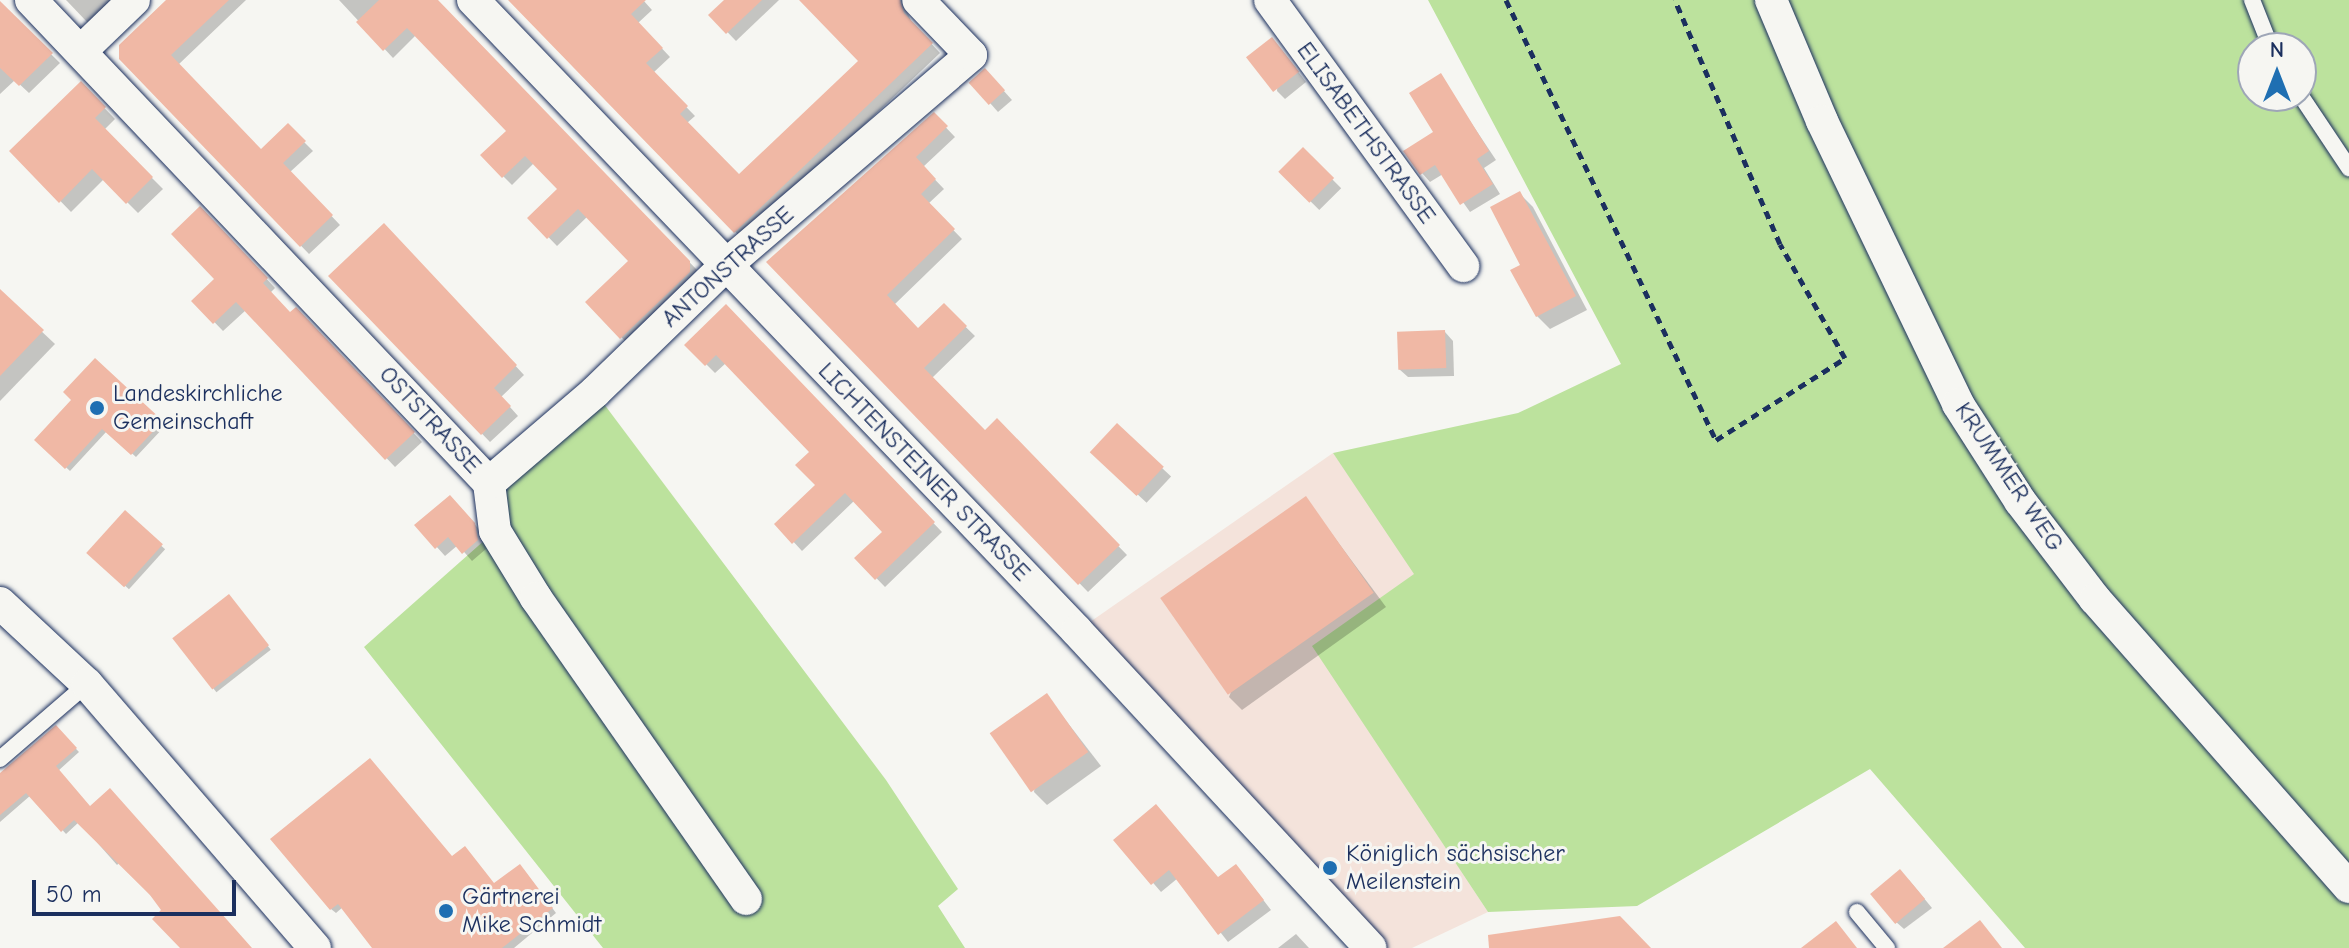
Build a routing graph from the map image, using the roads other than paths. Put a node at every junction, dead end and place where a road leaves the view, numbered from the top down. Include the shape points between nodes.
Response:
1 (31, 0) edge
2 (134, 0) edge
3 (473, 0) edge
4 (918, 0) edge
5 (1270, 0) edge
6 (1771, 0) edge
7 (2252, 0) edge
8 (2265, 32) edge
9 (82, 50) junction
10 (2312, 112) edge
11 (2349, 168) edge
12 (725, 266) junction
13 (1463, 266) dead end
14 (489, 483) junction
15 (0, 603) edge
16 (87, 684) junction
17 (0, 759) edge
18 (2349, 887) edge
19 (746, 899) dead end
20 (1857, 912) dead end
21 (315, 948) edge
22 (1371, 948) edge
23 (1887, 948) edge

1 - 9 street, OSTSTRASSE
2 - 9 street
3 - 12 street, LICHTENSTEINER STRASSE
4 - 12 street, ANTONSTRASSE via 971,55
5 - 13 street, ELISABETHSTRASSE
6 - 18 street, KRUMMER WEG via 1822,121 1958,404 2020,501 2095,599
7 - 8 lane
9 - 14 street, OSTSTRASSE
10 - 11 lane
12 - 14 street, ANTONSTRASSE via 595,392
12 - 22 street, LICHTENSTEINER STRASSE via 1077,631
14 - 19 street, OSTSTRASSE via 495,531 536,598
15 - 16 street
16 - 17 lane
16 - 21 street
20 - 23 lane

